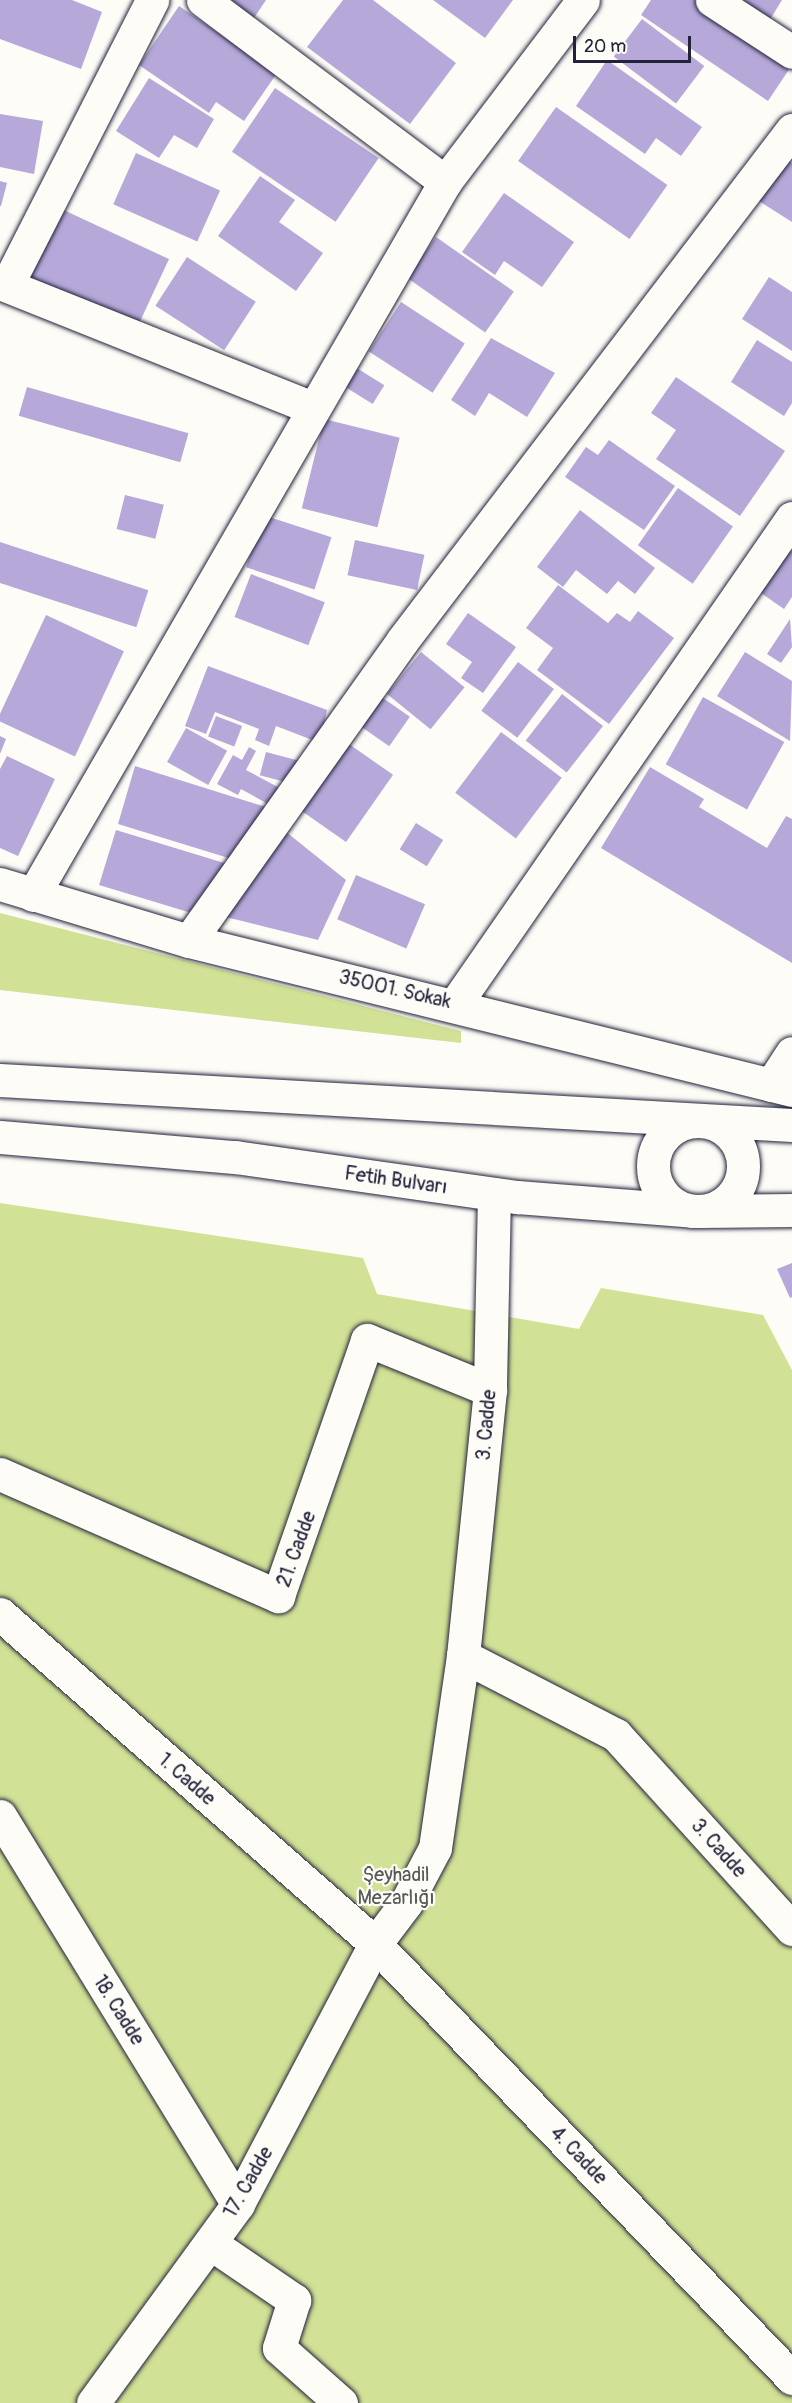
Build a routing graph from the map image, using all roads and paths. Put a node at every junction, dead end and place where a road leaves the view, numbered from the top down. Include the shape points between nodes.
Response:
1 (152, 0) edge
2 (203, 0) edge
3 (583, 0) edge
4 (712, 0) edge
5 (792, 52) edge
6 (792, 130) edge
7 (445, 182) junction
8 (3, 284) edge
9 (313, 408) junction
10 (792, 518) edge
11 (0, 884) edge
12 (33, 895) junction
13 (189, 941) junction
14 (456, 1003) junction
15 (792, 1053) edge
16 (0, 1080) edge
17 (782, 1087) edge
18 (706, 1122) junction
19 (792, 1125) edge
20 (0, 1137) edge
21 (494, 1194) junction
22 (792, 1210) edge
23 (693, 1211) junction
24 (490, 1390) junction
25 (0, 1474) edge
26 (0, 1614) edge
27 (463, 1656) junction
28 (0, 1816) edge
29 (792, 1929) edge
30 (380, 1940) junction
31 (238, 2204) junction
32 (210, 2243) junction
33 (792, 2379) edge
34 (93, 2403) edge
35 (341, 2403) edge

1 - 8 street
2 - 7 street
3 - 7 street
4 - 5 street
6 - 13 street via 402,640
7 - 9 street
8 - 9 street
9 - 12 street
10 - 14 street
11 - 12 street, 35001. Sokak
12 - 13 street, 35001. Sokak
13 - 14 street, 35001. Sokak
14 - 17 street, 35001. Sokak
15 - 17 street
16 - 18 street
18 - 19 street
18 - 23 street via 721,1127 740,1150 741,1180 722,1205
18 - 23 street via 672,1130 654,1160 654,1174 667,1199
20 - 21 street, Fetih Bulvarı via 235,1157
21 - 23 street, Fetih Bulvarı
21 - 24 street, 3. Cadde
22 - 23 street, Fetih Bulvarı
24 - 25 street, 21. Cadde via 367,1340 278,1596
24 - 27 street, 3. Cadde
26 - 30 street, 1. Cadde
27 - 29 street, 3. Cadde via 616,1735
27 - 30 street, 3. Cadde via 435,1848
28 - 31 street, 18. Cadde
30 - 31 street, 17. Cadde
30 - 33 street, 4. Cadde
31 - 32 street, 17. Cadde
32 - 34 street, 17. Cadde
32 - 35 street via 294,2300 279,2348

